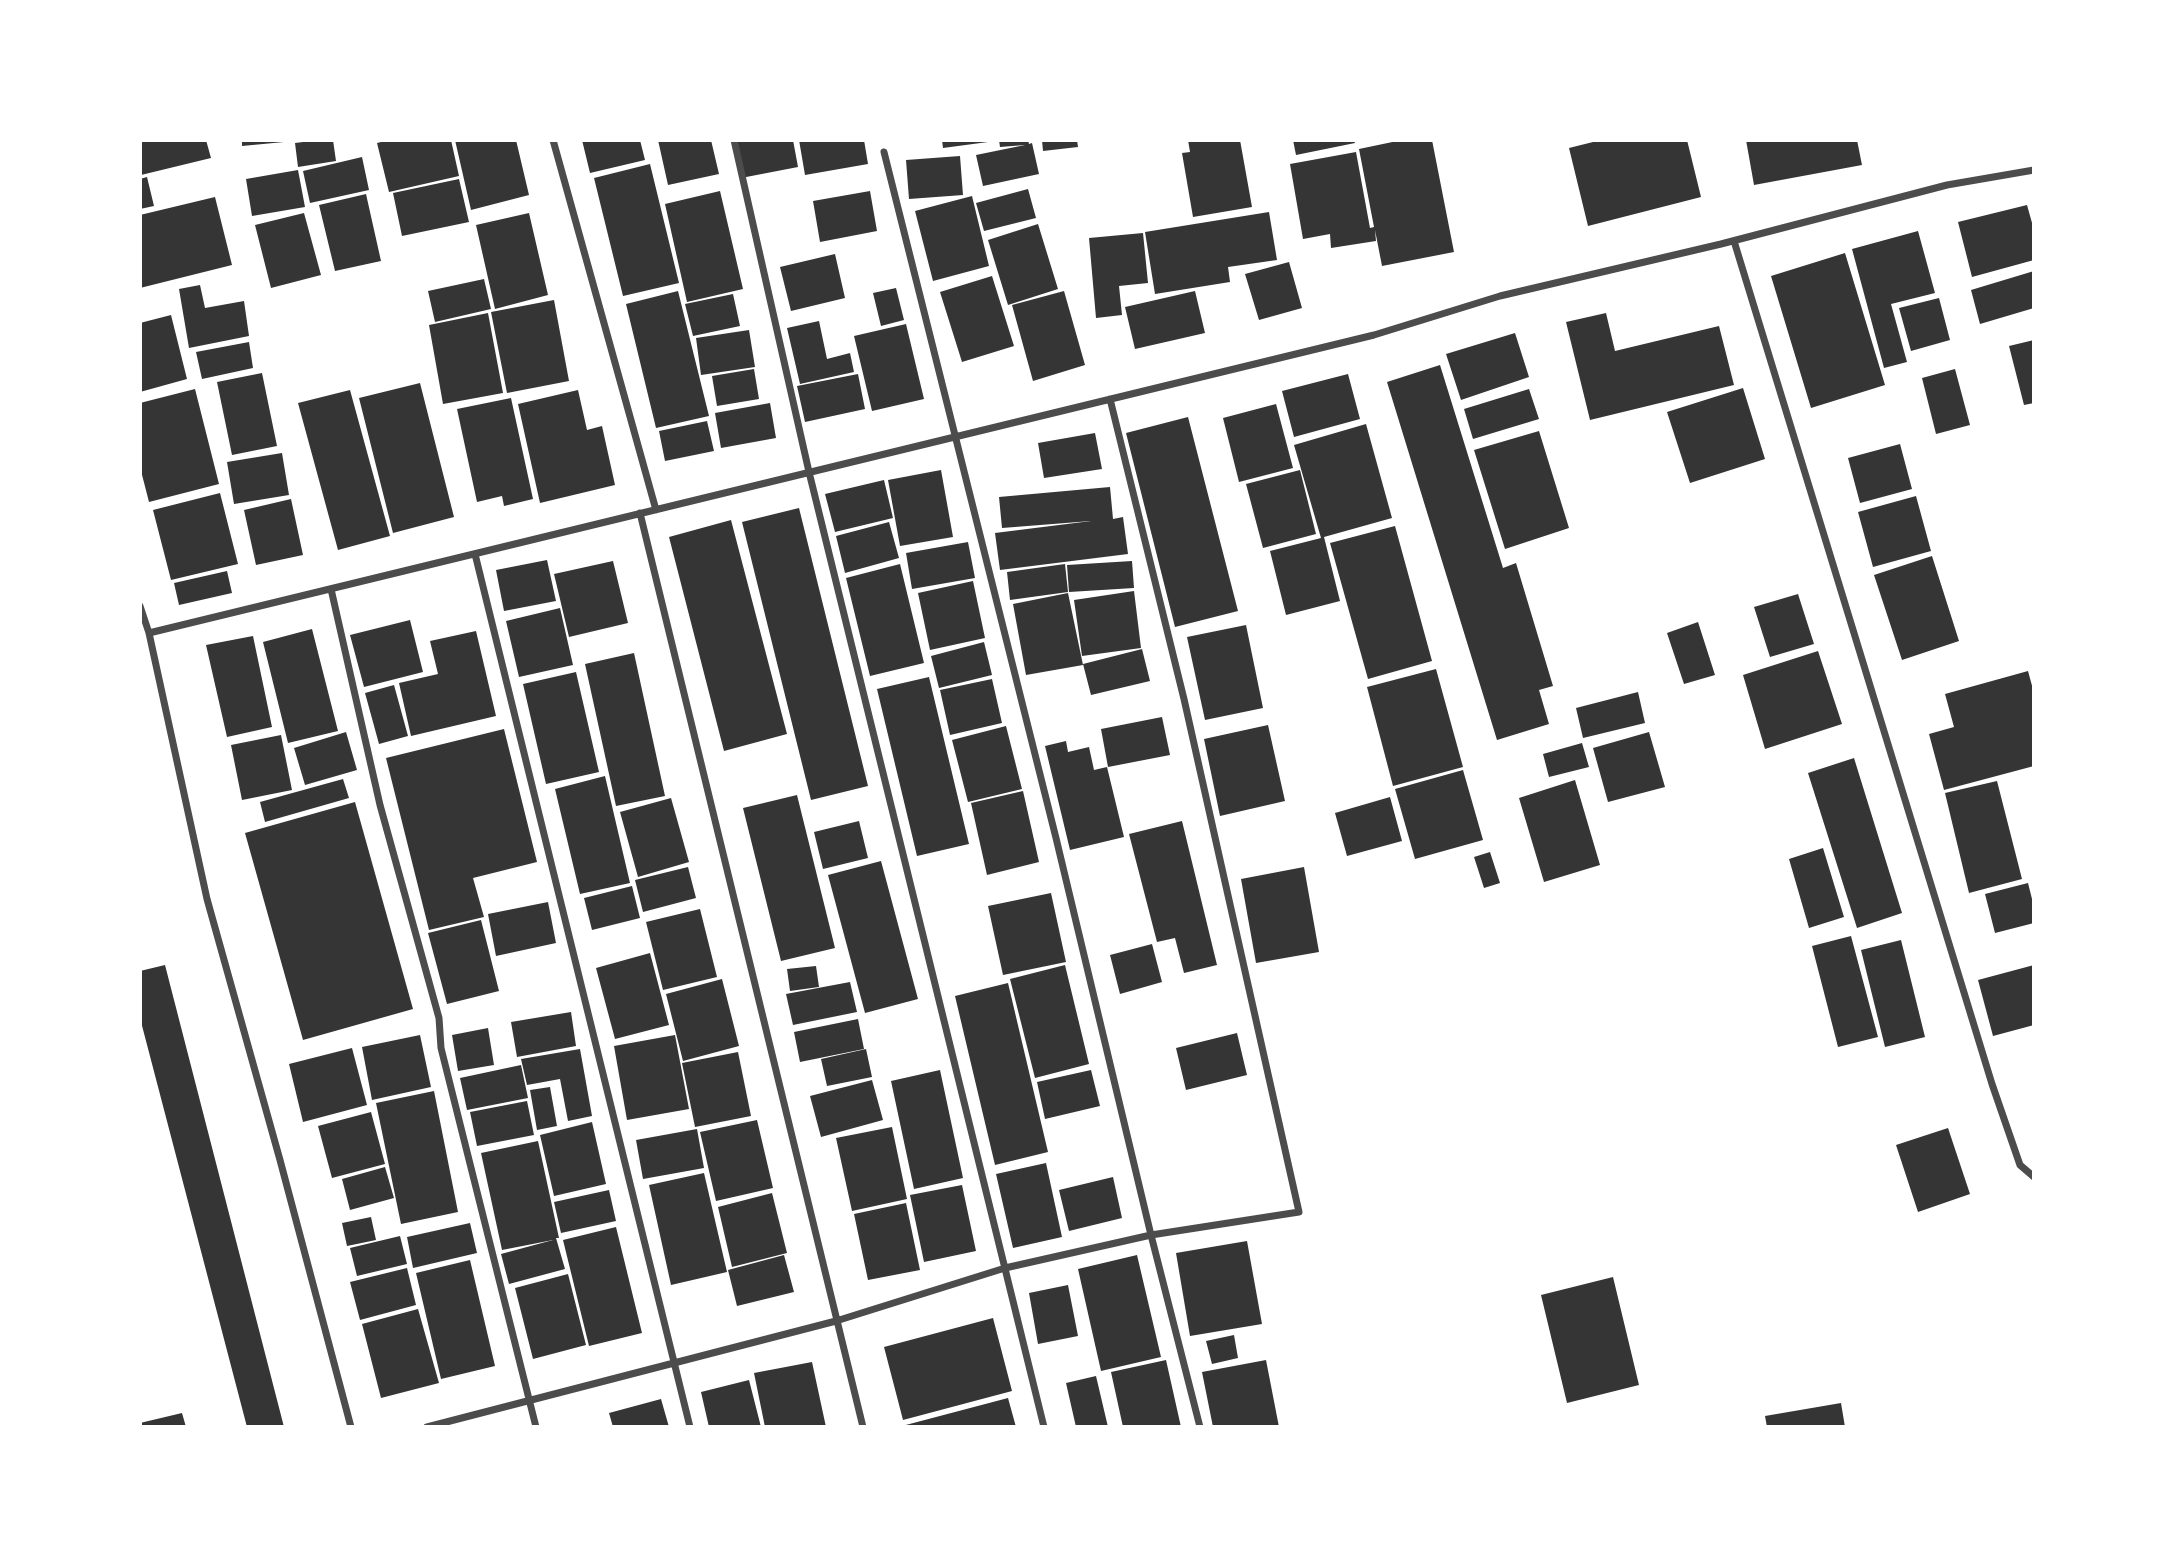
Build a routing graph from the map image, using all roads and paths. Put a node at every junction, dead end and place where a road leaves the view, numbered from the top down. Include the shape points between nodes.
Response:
1 (553, 140) edge
2 (734, 140) edge
3 (884, 152) dead end
4 (2034, 170) edge
5 (1734, 241) junction
6 (1110, 399) junction
7 (954, 437) junction
8 (809, 472) junction
9 (656, 510) junction
10 (640, 513) junction
11 (475, 554) junction
12 (331, 589) junction
13 (140, 606) edge
14 (149, 633) junction
15 (2034, 1177) edge
16 (1151, 1235) junction
17 (1004, 1268) junction
18 (836, 1321) junction
19 (673, 1363) junction
20 (530, 1400) junction
21 (351, 1427) edge
22 (427, 1427) edge
23 (536, 1427) edge
24 (690, 1427) edge
25 (863, 1427) edge
26 (1044, 1427) edge
27 (1200, 1427) edge

1 - 9 street
2 - 8 street
3 - 7 street
4 - 5 street via 1947,185
5 - 6 street via 1500,296 1374,335
5 - 15 street via 1992,1083 2020,1165
6 - 7 street
6 - 16 street via 1184,699 1299,1212
7 - 8 street
7 - 16 street
8 - 9 street
8 - 17 street
9 - 10 street
10 - 11 street
10 - 18 street
11 - 12 street
11 - 19 street
12 - 14 street
12 - 20 street via 380,805 439,1018 441,1048
13 - 14 street
14 - 21 street via 207,899
16 - 17 street
16 - 27 street
17 - 18 street
17 - 26 street
18 - 19 street
18 - 25 street
19 - 20 street
19 - 24 street
20 - 22 street
20 - 23 street

